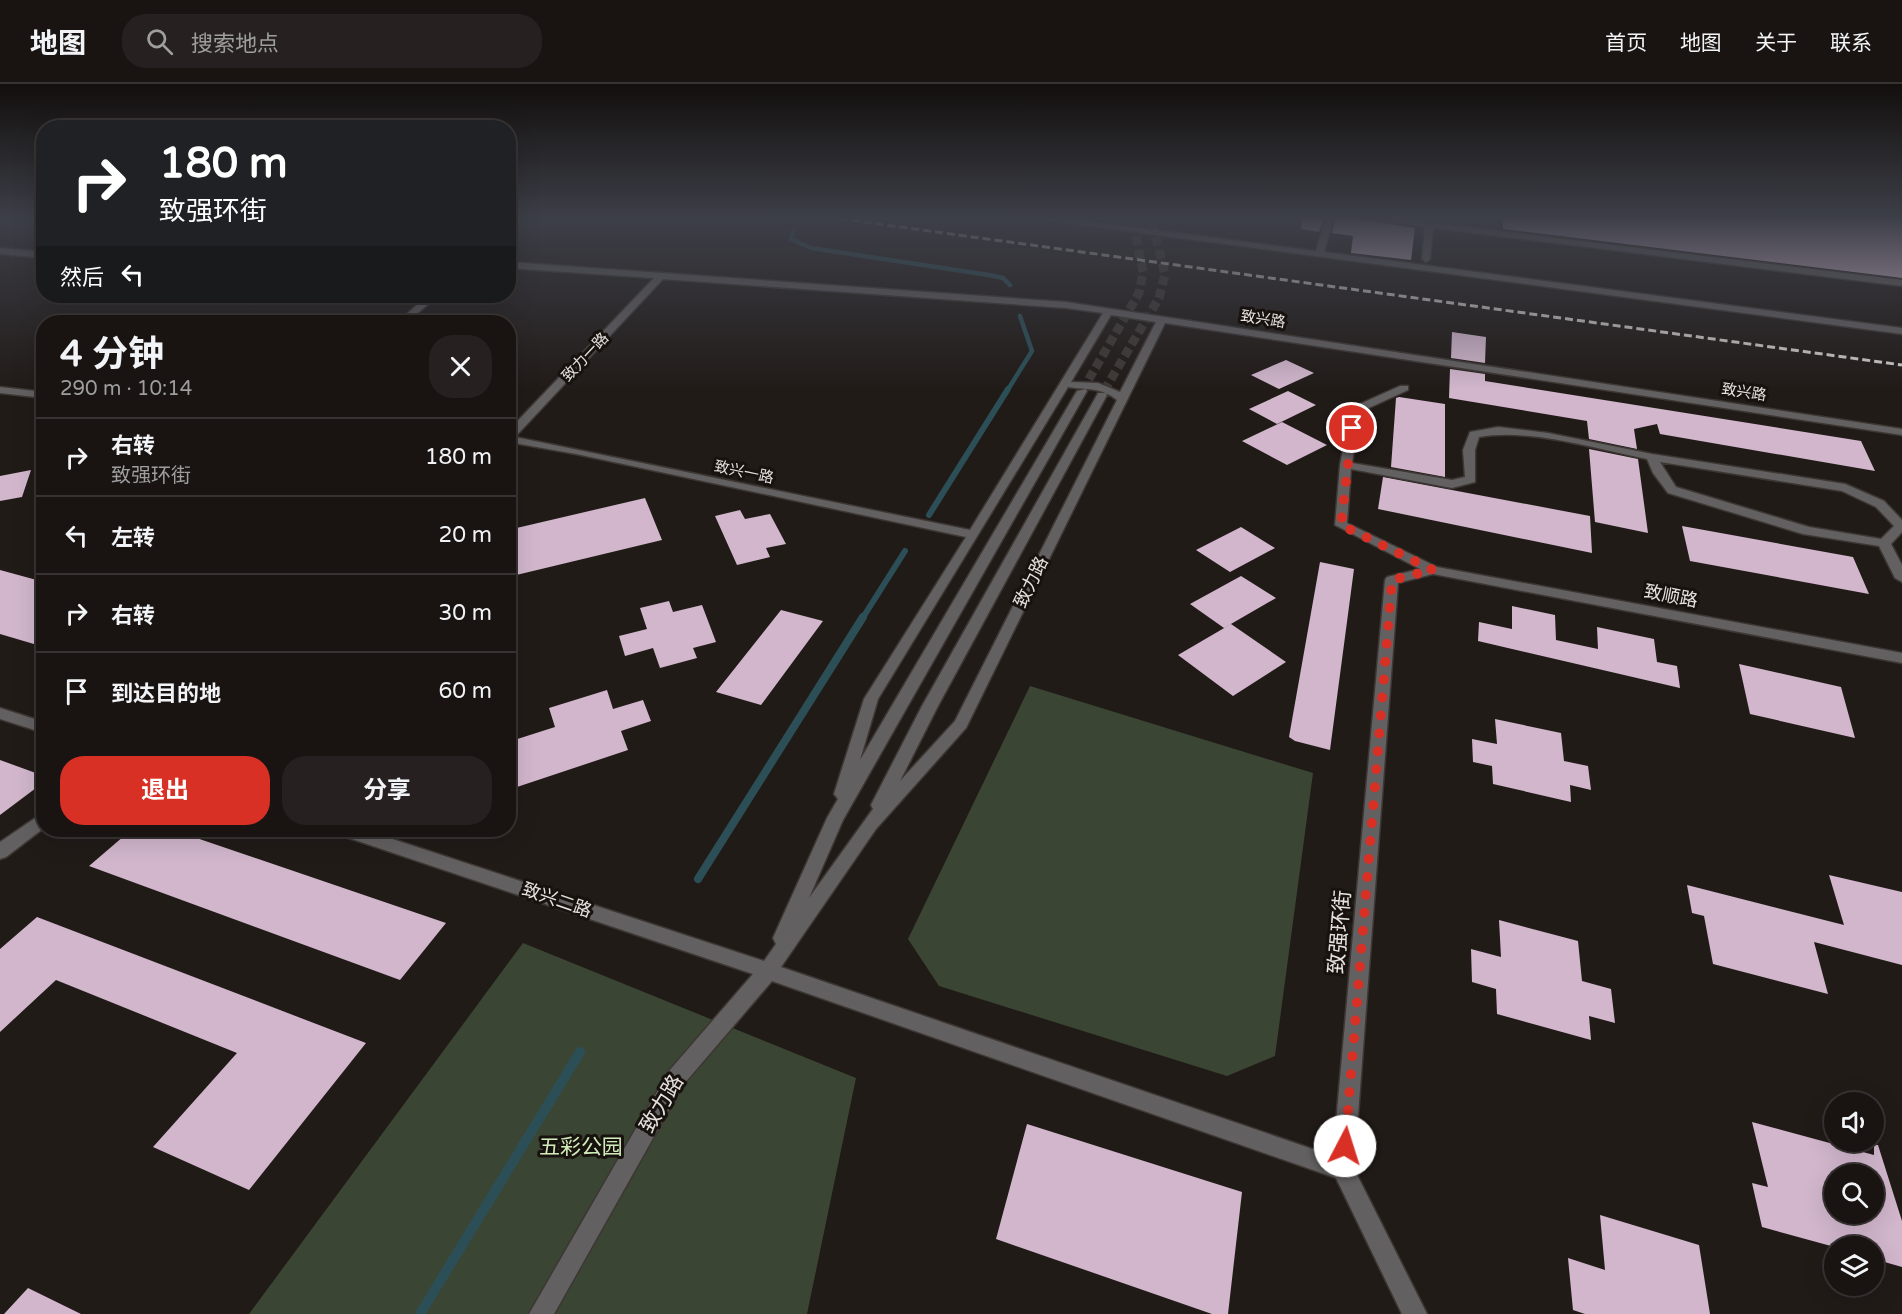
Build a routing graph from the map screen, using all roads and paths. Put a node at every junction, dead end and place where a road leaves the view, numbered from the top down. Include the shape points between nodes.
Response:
1 (639, 274) edge
2 (1473, 274) edge
3 (1832, 274) edge
4 (661, 276) junction
5 (1902, 283) edge
6 (425, 303) edge
7 (1109, 311) junction
8 (410, 315) edge
9 (1162, 319) junction
10 (1902, 331) edge
11 (1062, 388) junction
12 (1404, 388) dead end
13 (0, 390) edge
14 (1082, 391) tunnel mouth
15 (36, 394) edge
16 (1102, 395) tunnel mouth
17 (1122, 399) junction
18 (516, 430) edge
19 (1902, 432) edge
20 (516, 440) edge
21 (1652, 457) junction
22 (1346, 465) junction
23 (974, 535) junction
24 (1884, 543) junction
25 (1433, 570) junction
26 (1902, 578) edge
27 (1902, 658) edge
28 (0, 713) edge
29 (36, 725) edge
30 (836, 818) junction
31 (36, 824) edge
32 (870, 824) junction
33 (367, 837) edge
34 (0, 852) edge
35 (768, 971) junction
36 (1343, 1170) junction
37 (541, 1314) edge
38 (1415, 1314) edge

1 - 4 street, 致兴路
2 - 10 street
3 - 5 street
4 - 7 street, 致兴路 via 1066,304
4 - 18 street, 致力一路
6 - 8 street
7 - 9 street, 致兴路
7 - 11 street, 致力路
9 - 17 street, 致力路
9 - 19 street, 致兴路
11 - 17 street via 1096,386
11 - 23 street, 致力路
12 - 22 street via 1355,410
13 - 15 street
14 - 30 street, 致力路
16 - 32 street, 致力路 via 930,706
17 - 32 street, 致力路 via 961,724
20 - 23 street, 致兴一路
21 - 22 street via 1498,430 1474,434 1469,450 1471,479 1452,484
21 - 24 street via 1672,490 1807,531
21 - 24 street via 1845,488 1880,504 1901,526
22 - 25 street via 1341,525
23 - 30 street, 致力路 via 871,699
24 - 26 street
25 - 27 street, 致顺路
25 - 36 street, 致强环街 via 1392,580
28 - 29 street
30 - 35 street, 致力路
31 - 34 street
32 - 35 street, 致力路
33 - 35 street, 致兴二路
35 - 36 street, 致兴二路
35 - 37 street, 致力路 via 676,1078
36 - 38 street

